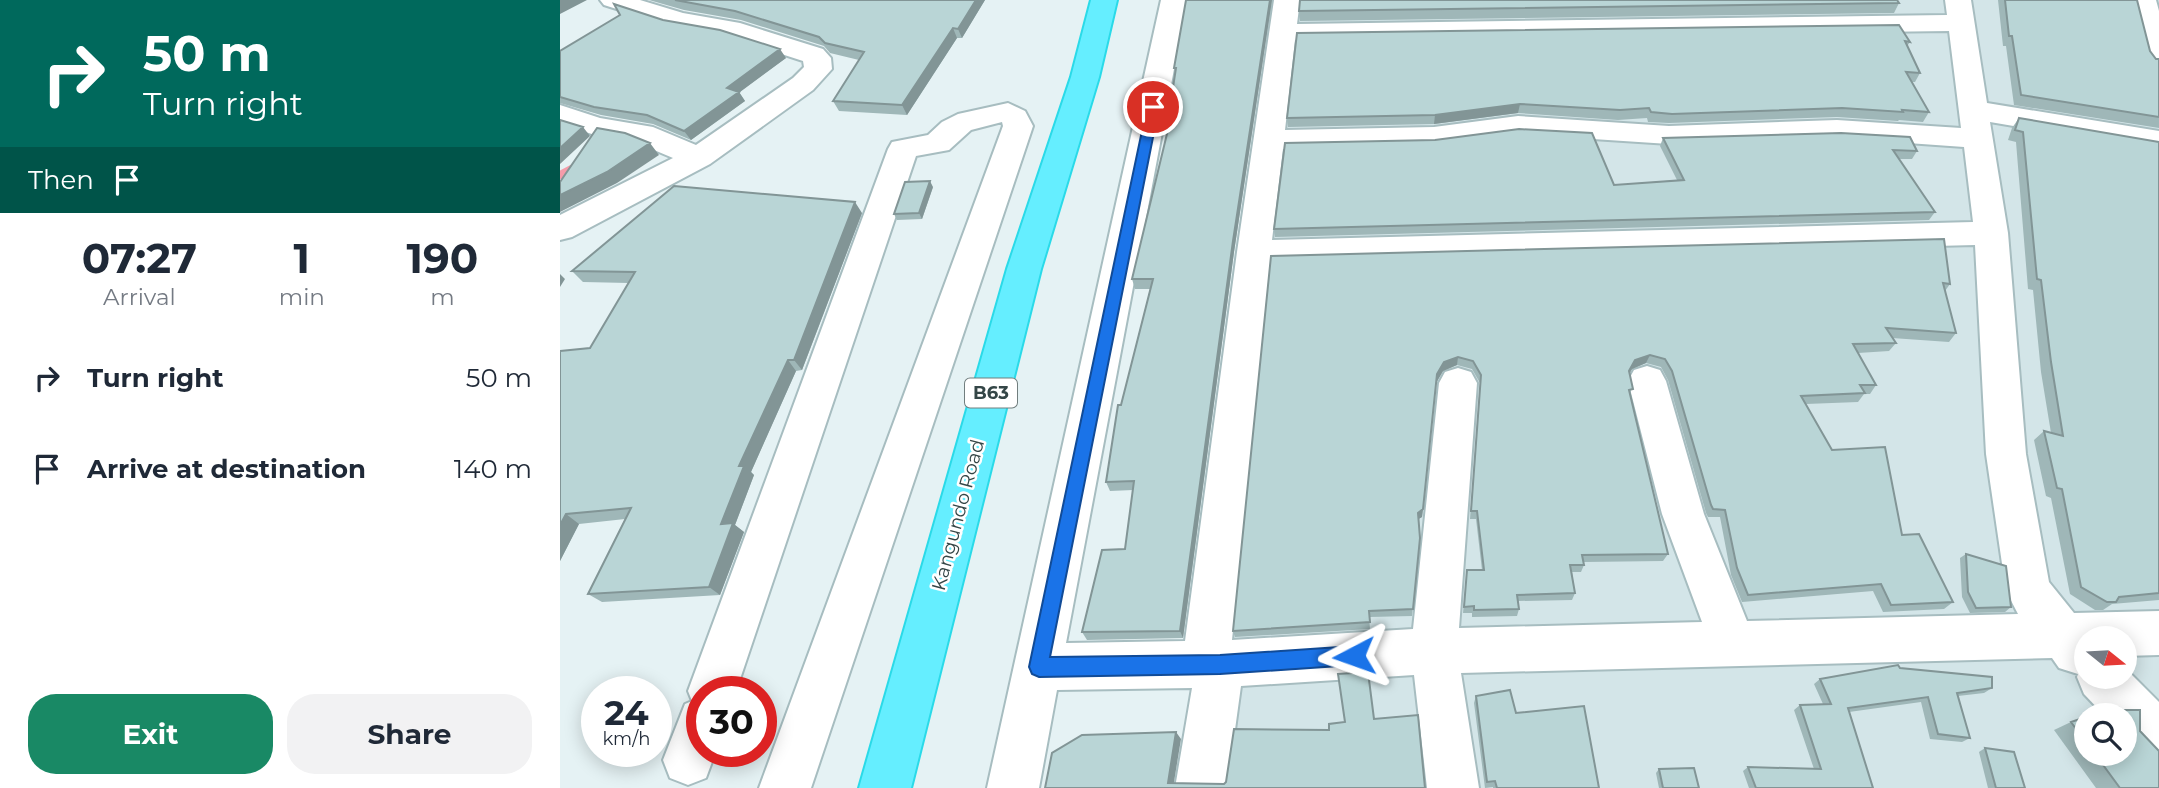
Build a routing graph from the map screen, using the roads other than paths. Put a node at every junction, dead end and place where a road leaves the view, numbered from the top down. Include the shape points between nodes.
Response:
1 (613, 0) edge
2 (713, 0) edge
3 (1104, 0) edge
4 (1174, 0) edge
5 (2143, 0) edge
6 (1959, 12) edge
7 (1284, 16) edge
8 (679, 20) junction
9 (2159, 60) edge
10 (560, 114) edge
11 (1977, 124) junction
12 (1270, 140) junction
13 (2159, 141) edge
14 (699, 157) junction
15 (560, 229) edge
16 (1991, 233) junction
17 (1254, 252) junction
18 (1647, 381) dead end
19 (1458, 383) dead end
20 (2159, 633) edge
21 (2137, 637) edge
22 (1733, 643) junction
23 (2074, 650) edge
24 (1434, 651) junction
25 (1213, 665) junction
26 (1039, 667) junction
27 (717, 676) edge
28 (2113, 690) edge
29 (2159, 738) edge
30 (785, 788) edge
31 (884, 788) edge
32 (1013, 788) edge
33 (1201, 788) edge
34 (1453, 788) edge

1 - 8 street
2 - 8 street
3 - 31 highway, Kangundo Road / B63 via 1085,77 1024,269
4 - 26 street
5 - 9 street
6 - 7 street
6 - 11 street
7 - 12 street
8 - 14 street via 731,29 813,55 818,63 803,84
10 - 14 street via 642,134
11 - 12 street via 1669,135 1518,125 1434,136
11 - 13 street
11 - 16 street
12 - 17 street
14 - 15 street
16 - 17 street
16 - 23 street via 2006,454 2028,591
17 - 25 street
18 - 22 street via 1683,514
19 - 24 street
20 - 21 street
22 - 23 street
22 - 24 street
24 - 25 street
24 - 34 street
25 - 26 street
25 - 33 street
26 - 32 street
27 - 30 street via 903,149 938,143 948,130 975,117 1008,112 1018,126
28 - 29 street

